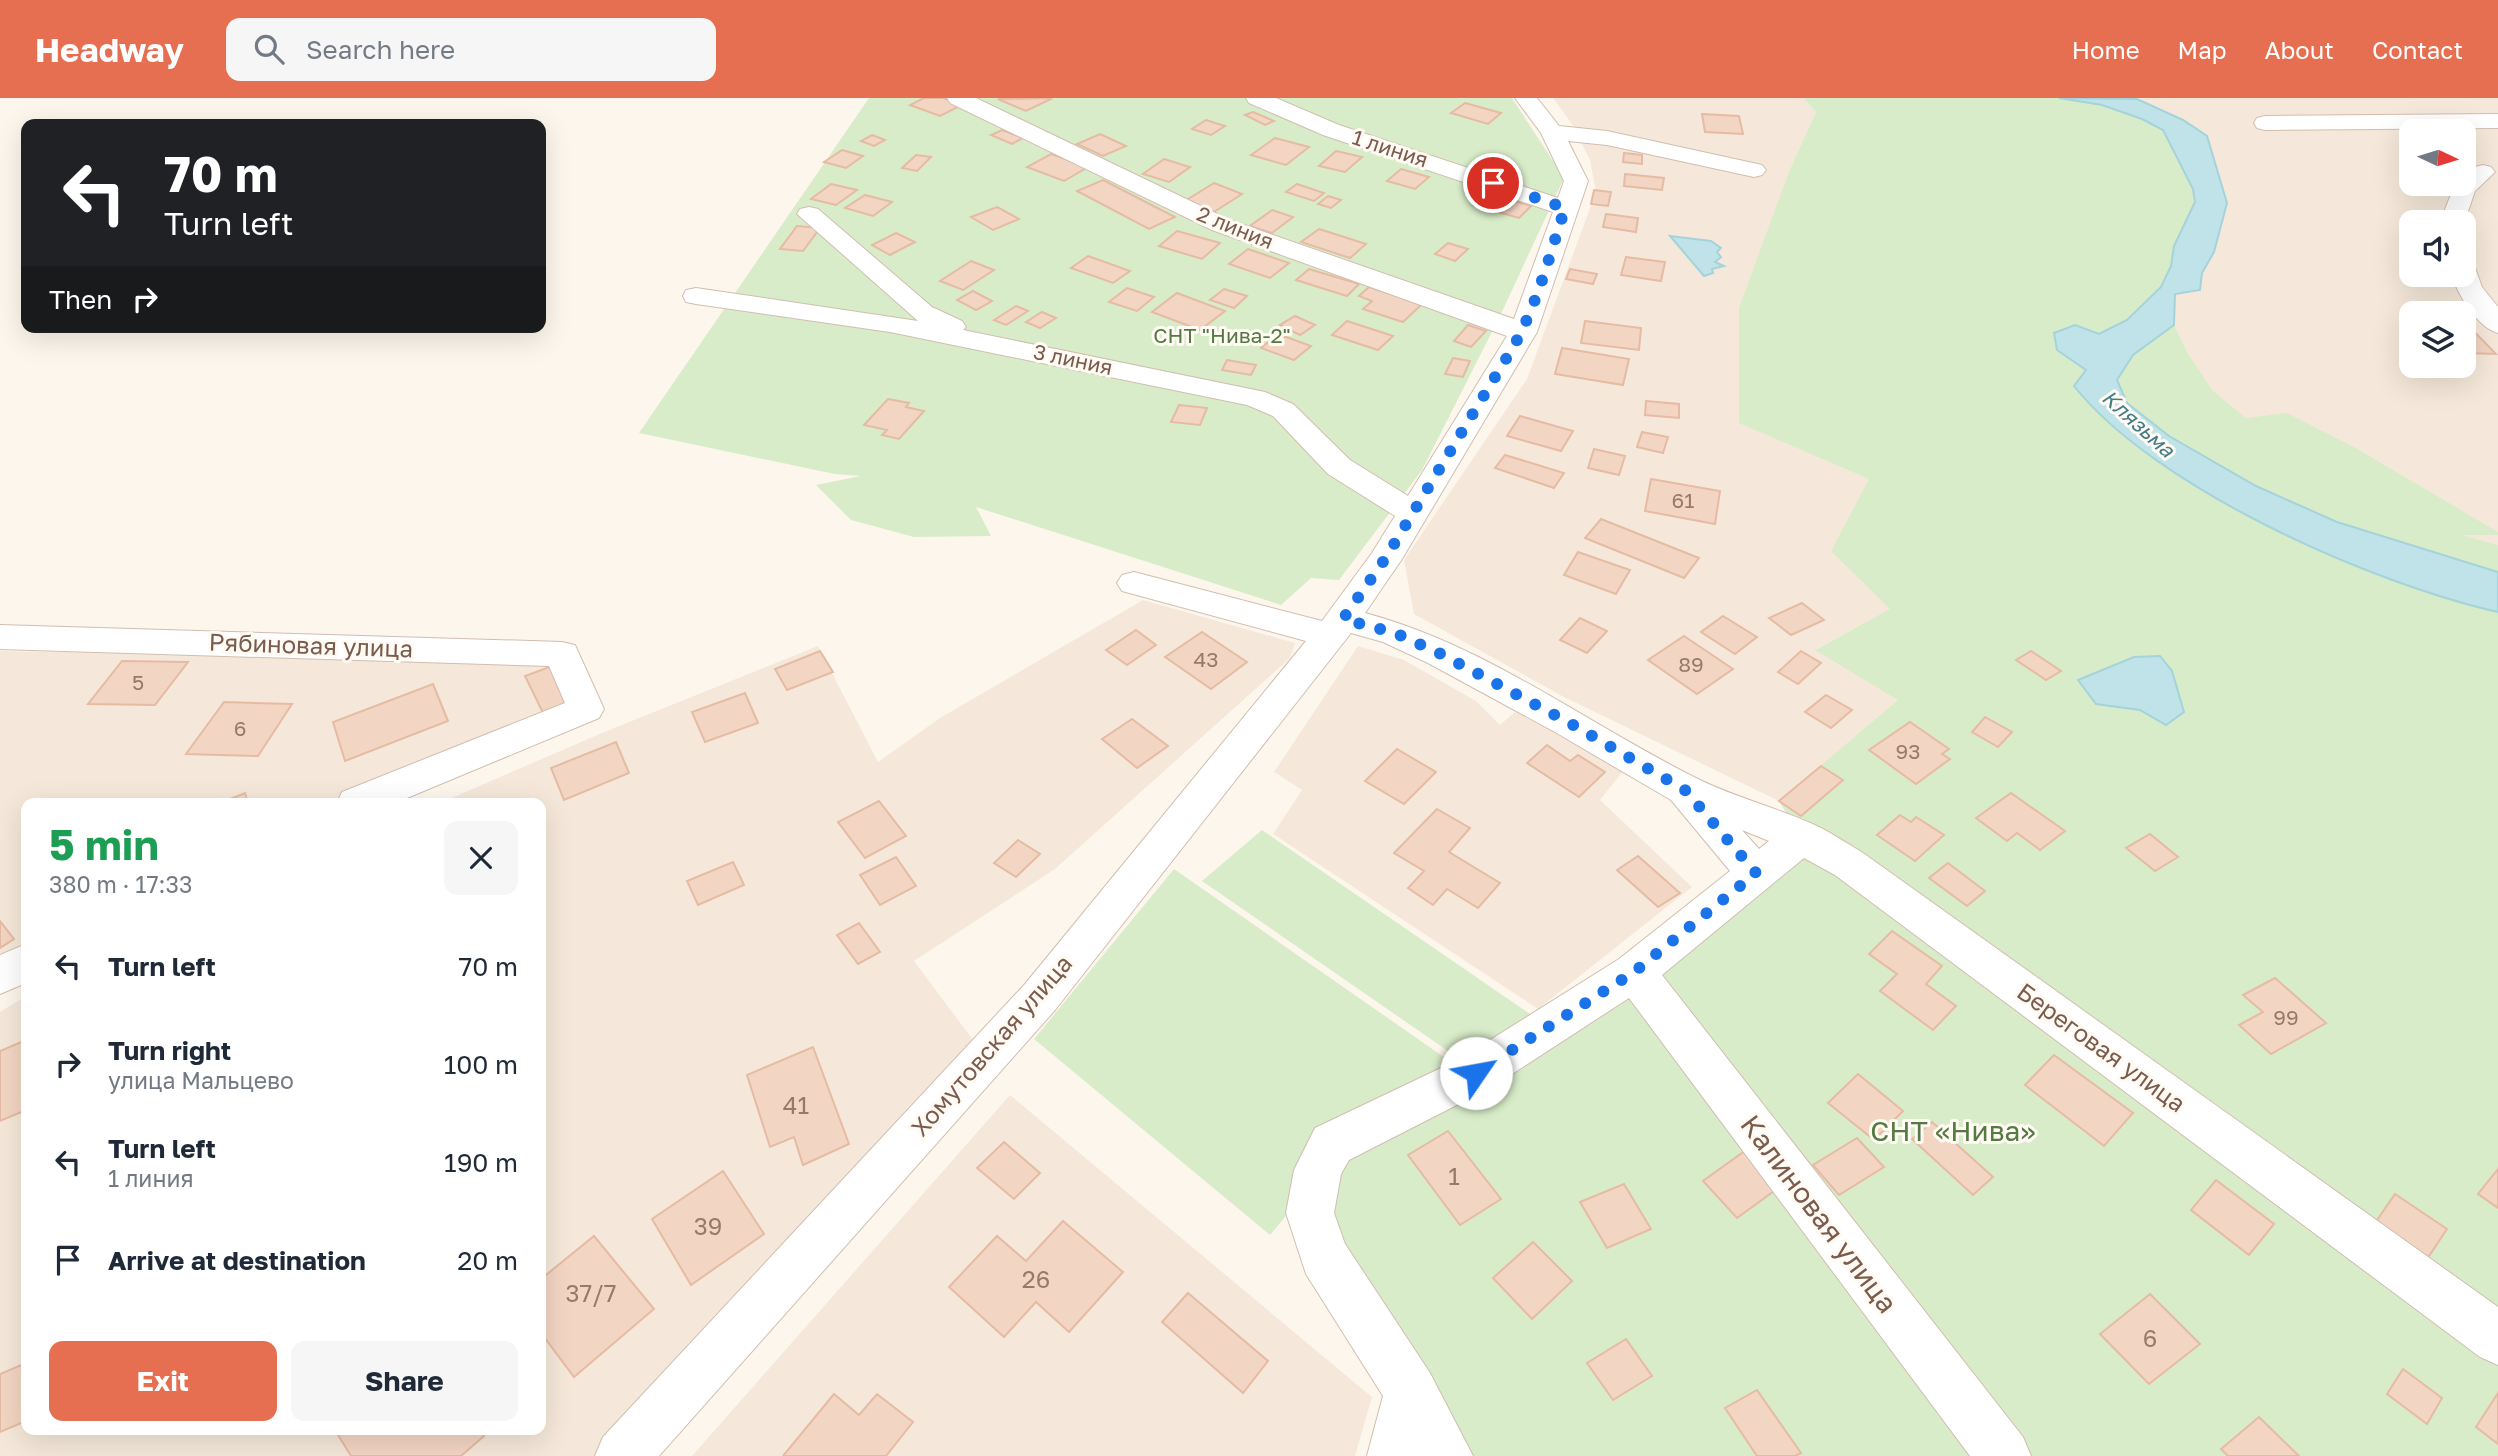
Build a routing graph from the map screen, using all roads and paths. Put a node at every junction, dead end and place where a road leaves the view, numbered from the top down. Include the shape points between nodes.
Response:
1 (958, 98) edge
2 (1257, 98) edge
3 (1526, 98) edge
4 (2392, 98) edge
5 (2418, 119) edge
6 (2498, 121) edge
7 (2265, 123) dead end
8 (2476, 123) edge
9 (2399, 126) edge
10 (1552, 132) junction
11 (1754, 170) dead end
12 (2482, 171) edge
13 (1565, 208) junction
14 (2456, 210) edge
15 (809, 214) dead end
16 (2469, 287) edge
17 (696, 296) dead end
18 (2498, 325) edge
19 (1523, 331) junction
20 (983, 342) junction
21 (1413, 513) junction
22 (1133, 583) dead end
23 (1336, 627) junction
24 (0, 637) edge
25 (1685, 790) junction
26 (368, 798) edge
27 (1802, 837) junction
28 (1756, 873) junction
29 (21, 964) edge
30 (1634, 972) junction
31 (0, 976) edge
32 (2498, 1339) edge
33 (1411, 1392) junction
34 (622, 1456) edge
35 (1394, 1456) edge
36 (1446, 1456) edge
37 (2004, 1456) edge

1 - 19 street, 2 линия via 1221,225
2 - 13 street, 1 линия via 1331,130
3 - 10 street, Хомутовская улица
4 - 5 street
6 - 8 street
7 - 9 street
10 - 11 street via 1607,138
10 - 13 street, Хомутовская улица via 1576,181
12 - 14 street via 2464,188
13 - 19 street, Хомутовская улица
15 - 20 street via 922,313
16 - 18 street
17 - 20 street, 3 линия
19 - 21 street, Хомутовская улица
20 - 21 street, 3 линия via 1255,398 1283,410 1339,467
21 - 23 street, Хомутовская улица
22 - 23 street
23 - 25 street via 1395,633 1441,654
23 - 34 street, Хомутовская улица via 1040,997
24 - 26 street, Рябиновая улица via 562,654 586,709
25 - 27 street, Береговая улица
25 - 28 street
27 - 28 street
27 - 32 street, Береговая улица via 1849,864
28 - 30 street
29 - 31 street
30 - 33 street via 1476,1073 1332,1144 1318,1170 1310,1213 1324,1257
30 - 37 street, Калиновая улица
33 - 35 street
33 - 36 street

